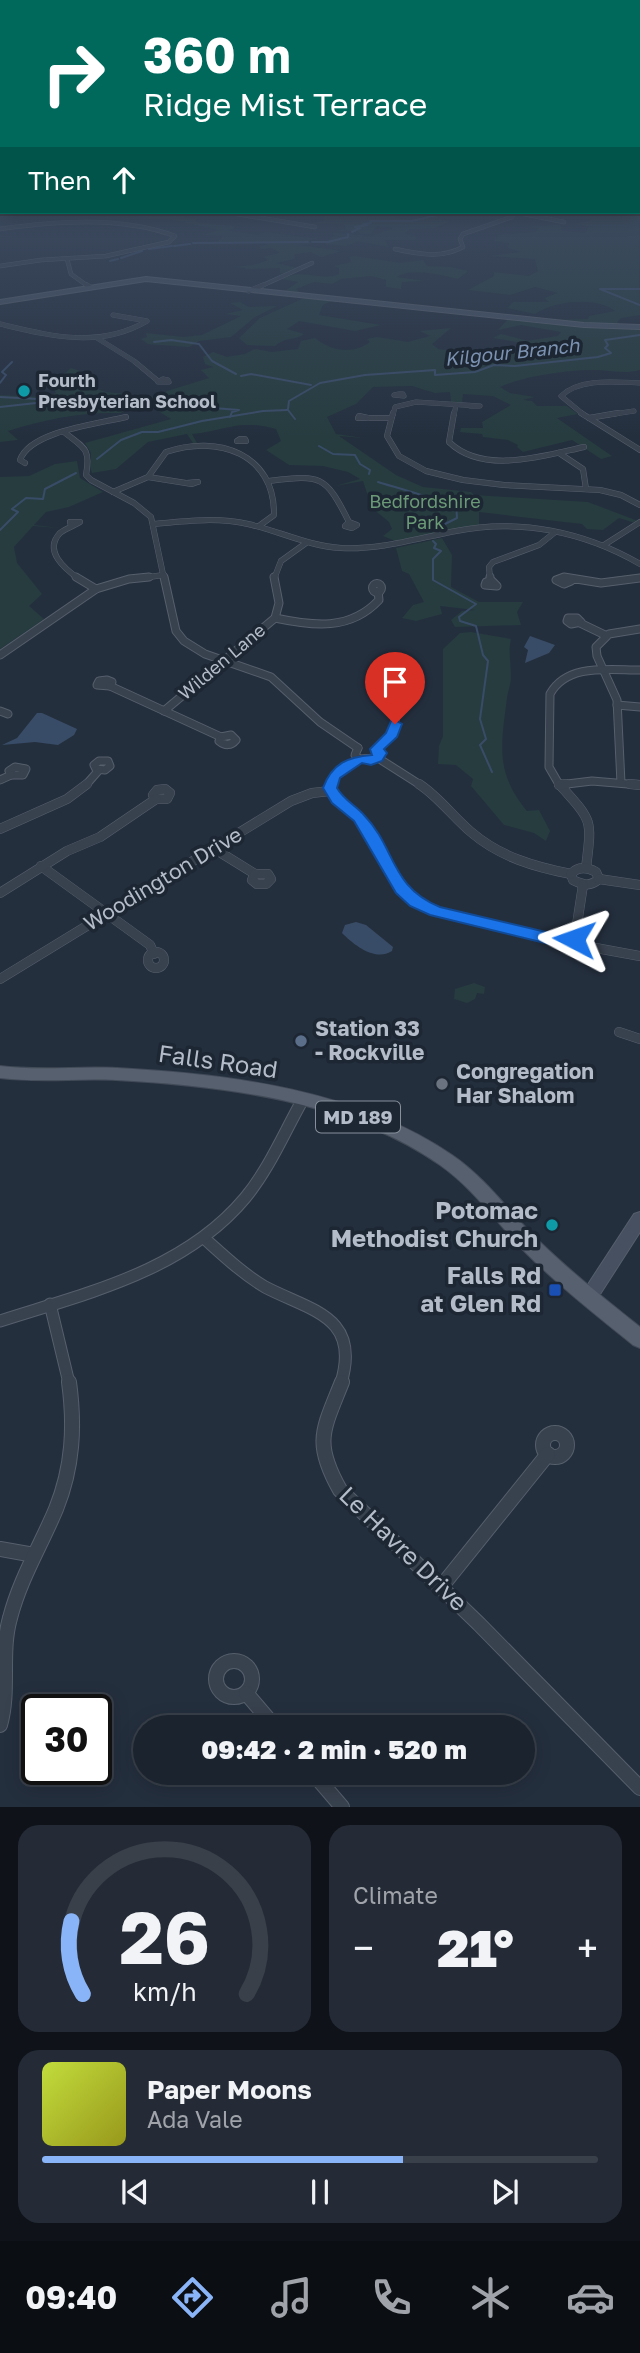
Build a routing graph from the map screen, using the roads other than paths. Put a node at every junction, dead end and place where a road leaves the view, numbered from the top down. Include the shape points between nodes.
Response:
1 (69, 268) edge
2 (300, 268) edge
3 (90, 287) junction
4 (249, 291) junction
5 (0, 302) edge
6 (113, 315) dead end
7 (0, 324) edge
8 (640, 327) edge
9 (97, 338) junction
10 (159, 381) dead end
11 (640, 383) edge
12 (399, 397) dead end
13 (406, 403) junction
14 (456, 405) junction
15 (470, 405) dead end
16 (634, 411) dead end
17 (126, 417) dead end
18 (368, 418) dead end
19 (391, 418) junction
20 (589, 418) junction
21 (64, 432) junction
22 (238, 442) dead end
23 (228, 447) junction
24 (583, 447) dead end
25 (640, 450) edge
26 (559, 453) junction
27 (25, 463) dead end
28 (148, 477) junction
29 (269, 481) junction
30 (187, 482) dead end
31 (586, 489) junction
32 (113, 492) junction
33 (640, 505) edge
34 (349, 522) dead end
35 (153, 524) junction
36 (639, 524) edge
37 (71, 526) dead end
38 (259, 526) junction
39 (554, 533) junction
40 (306, 543) junction
41 (604, 545) junction
42 (640, 564) edge
43 (164, 575) junction
44 (640, 578) edge
45 (490, 581) dead end
46 (571, 581) dead end
47 (96, 589) junction
48 (378, 591) dead end
49 (275, 618) junction
50 (580, 623) dead end
51 (640, 629) edge
52 (605, 635) junction
53 (0, 655) edge
54 (226, 660) junction
55 (640, 670) edge
56 (604, 671) junction
57 (400, 674) dead end
58 (110, 686) dead end
59 (618, 705) junction
60 (640, 707) edge
61 (164, 711) junction
62 (221, 737) dead end
63 (358, 748) junction
64 (377, 753) junction
65 (359, 759) junction
66 (99, 770) dead end
67 (11, 775) dead end
68 (0, 780) edge
69 (621, 783) junction
70 (559, 785) junction
71 (640, 785) edge
72 (330, 791) junction
73 (156, 799) dead end
74 (0, 829) edge
75 (213, 848) junction
76 (41, 866) junction
77 (586, 868) junction
78 (255, 874) dead end
79 (571, 874) junction
80 (599, 879) junction
81 (583, 885) junction
82 (640, 886) edge
83 (0, 893) edge
84 (106, 913) junction
85 (573, 944) junction
86 (154, 954) dead end
87 (640, 956) edge
88 (0, 979) edge
89 (619, 1032) dead end
90 (640, 1039) edge
91 (0, 1072) edge
92 (302, 1101) junction
93 (640, 1219) edge
94 (205, 1239) junction
95 (589, 1297) junction
96 (50, 1304) junction
97 (0, 1321) edge
98 (640, 1339) edge
99 (548, 1454) dead end
100 (0, 1549) edge
101 (34, 1555) junction
102 (441, 1587) junction
103 (246, 1693) dead end
104 (265, 1715) edge
105 (0, 1725) edge
106 (322, 1785) edge
107 (640, 1788) edge
108 (337, 1805) edge

1 - 3 street
2 - 4 street
3 - 4 main road via 146,279
3 - 5 main road
4 - 8 main road via 584,326
6 - 9 street via 147,321 130,332
7 - 9 street via 69,339
9 - 10 street
11 - 20 street via 598,383 564,392 563,401
12 - 13 street
13 - 14 street
13 - 19 street via 395,407
14 - 15 street
14 - 26 street via 449,442 462,453 504,460
16 - 20 street
17 - 21 street
18 - 19 street
19 - 31 street via 391,447 411,465 431,473 475,482
20 - 25 street
21 - 27 street via 27,446 20,457
21 - 32 street via 86,449 86,475
22 - 23 street
23 - 28 street via 168,451
23 - 29 street
24 - 26 street
26 - 31 street via 583,469
28 - 30 street
28 - 32 street
29 - 34 street via 323,480 333,488
29 - 38 street via 274,515
31 - 33 street via 619,494
32 - 35 street via 142,508
35 - 38 street via 223,520
35 - 43 street
36 - 41 street
37 - 47 street via 56,538 53,551 68,572
38 - 40 street
39 - 40 street via 496,526 370,548
39 - 41 street
39 - 45 street via 539,545 493,562
40 - 49 street, Wilden Lane via 275,569 280,603
41 - 42 street
43 - 47 street
43 - 54 street via 181,639
44 - 46 street
47 - 53 street
48 - 49 street via 379,600 371,610 348,622 317,625
49 - 54 street, Wilden Lane
50 - 52 street
51 - 52 street
52 - 56 street via 597,642 596,652
54 - 61 street, Wilden Lane
54 - 63 street via 271,677 338,737
55 - 56 street
56 - 59 street
56 - 70 street via 568,676 552,688 549,767
57 - 64 street via 394,731
58 - 61 street
59 - 60 street
59 - 69 street
61 - 62 street
63 - 64 street via 370,746
63 - 65 street via 355,755
64 - 65 street via 371,761
64 - 79 street via 430,791 472,833 498,851 535,867
65 - 72 street via 336,774
66 - 74 street via 73,796
67 - 68 street
69 - 70 street
69 - 71 street
70 - 77 street via 591,826
72 - 75 street, Woodington Drive via 291,801
72 - 85 street via 360,818 415,903
73 - 76 street via 100,837
75 - 78 street
75 - 84 street, Woodington Drive
76 - 83 street
76 - 84 street
77 - 79 street
77 - 80 street
79 - 81 street
80 - 81 street
80 - 82 street
81 - 85 street
84 - 86 street via 150,945
84 - 88 street, Woodington Drive
85 - 87 street
89 - 90 street
91 - 92 main road, Falls Road / MD 189 via 144,1076 243,1088
92 - 94 street via 257,1183
92 - 95 main road, Falls Road / MD 189 via 392,1129 443,1158
93 - 95 main road
94 - 96 street via 143,1272
94 - 102 street, Le Havre Drive via 252,1278 316,1308 335,1325 345,1347 346,1367 323,1422 325,1464 340,1490
95 - 98 main road, Falls Road / MD 189
96 - 97 street
96 - 101 street via 69,1374 74,1436 58,1505
99 - 102 street
100 - 101 street
101 - 105 street via 8,1623 7,1694
102 - 107 street, Le Havre Drive
103 - 104 street
106 - 108 street

